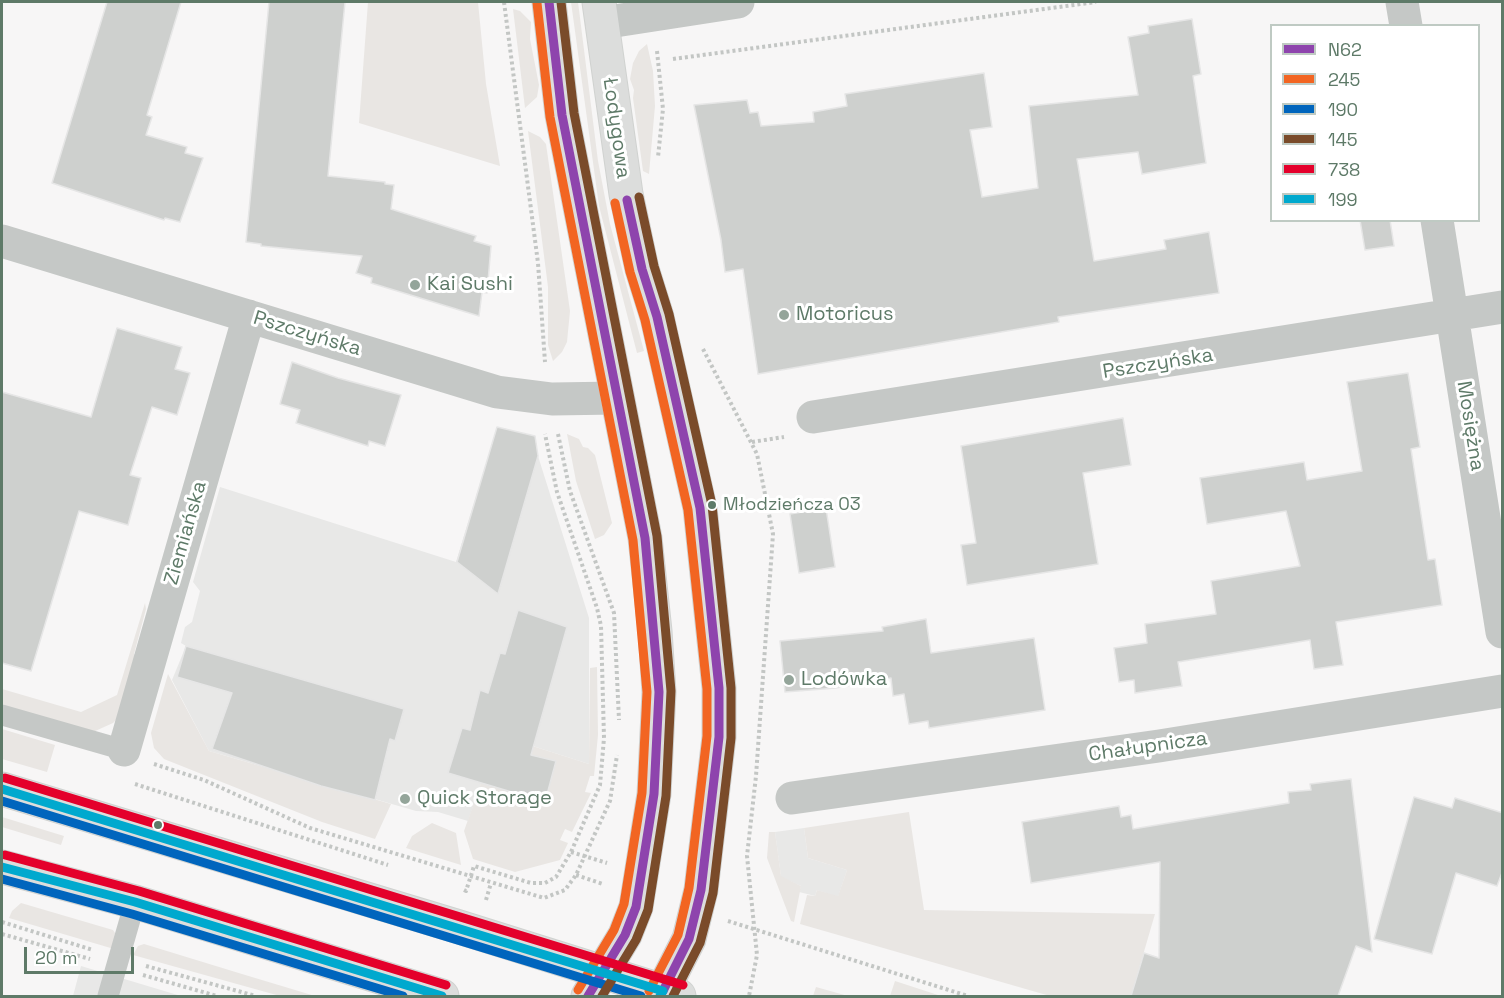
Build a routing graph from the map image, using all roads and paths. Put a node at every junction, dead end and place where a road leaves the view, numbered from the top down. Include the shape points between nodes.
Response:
1 (504, 2) edge
2 (549, 2) edge
3 (738, 2) edge
4 (1096, 2) edge
5 (1402, 2) edge
6 (601, 12) edge
7 (1406, 24) edge
8 (672, 59) dead end
9 (1437, 222) edge
10 (2, 241) edge
11 (1503, 307) edge
12 (1453, 315) junction
13 (249, 316) junction
14 (547, 369) dead end
15 (617, 398) junction
16 (813, 417) dead end
17 (543, 424) dead end
18 (558, 428) dead end
19 (1503, 632) edge
20 (1503, 691) edge
21 (2, 715) edge
22 (619, 729) dead end
23 (618, 748) dead end
24 (123, 750) junction
25 (129, 782) dead end
26 (2, 789) edge
27 (792, 798) dead end
28 (571, 852) junction
29 (585, 856) junction
30 (617, 866) dead end
31 (2, 867) edge
32 (392, 867) dead end
33 (576, 875) junction
34 (470, 877) junction
35 (491, 883) junction
36 (610, 885) dead end
37 (455, 888) dead end
38 (135, 902) junction
39 (486, 903) dead end
40 (726, 920) dead end
41 (753, 980) dead end
42 (595, 985) edge
43 (667, 995) edge
44 (108, 996) edge
45 (442, 996) edge
46 (749, 996) edge
47 (968, 996) edge

1 - 14 path via 538,263 542,351
2 - 15 main road via 562,115
3 - 6 street
4 - 8 path
5 - 7 street
6 - 43 main road, Łodygowa via 626,194 700,508 719,688 719,737 700,890 689,939
9 - 12 street, Mosiężna
10 - 13 street, Pszczyńska
11 - 12 street, Pszczyńska
12 - 16 street, Pszczyńska
12 - 19 street, Mosiężna
13 - 15 street, Pszczyńska via 497,392 552,399
13 - 24 street, Ziemiańska
15 - 42 main road via 645,538 659,692 654,794 639,894 625,935
17 - 28 path via 557,492 601,626 600,785
18 - 22 path via 570,491 614,614
20 - 27 street, Chałupnicza via 1147,748
21 - 24 lane
23 - 29 path via 612,795
24 - 34 path via 135,758 204,780 310,828
25 - 32 path
26 - 42 main road via 445,922
28 - 29 path
28 - 34 path via 560,873 545,883 531,883 474,866
29 - 30 path
29 - 33 path
31 - 38 main road
33 - 35 path via 565,890 549,897
33 - 36 path
34 - 35 path
34 - 37 path via 466,891
35 - 39 path
38 - 44 lane
38 - 45 main road
40 - 47 path
41 - 46 path
42 - 43 main road

